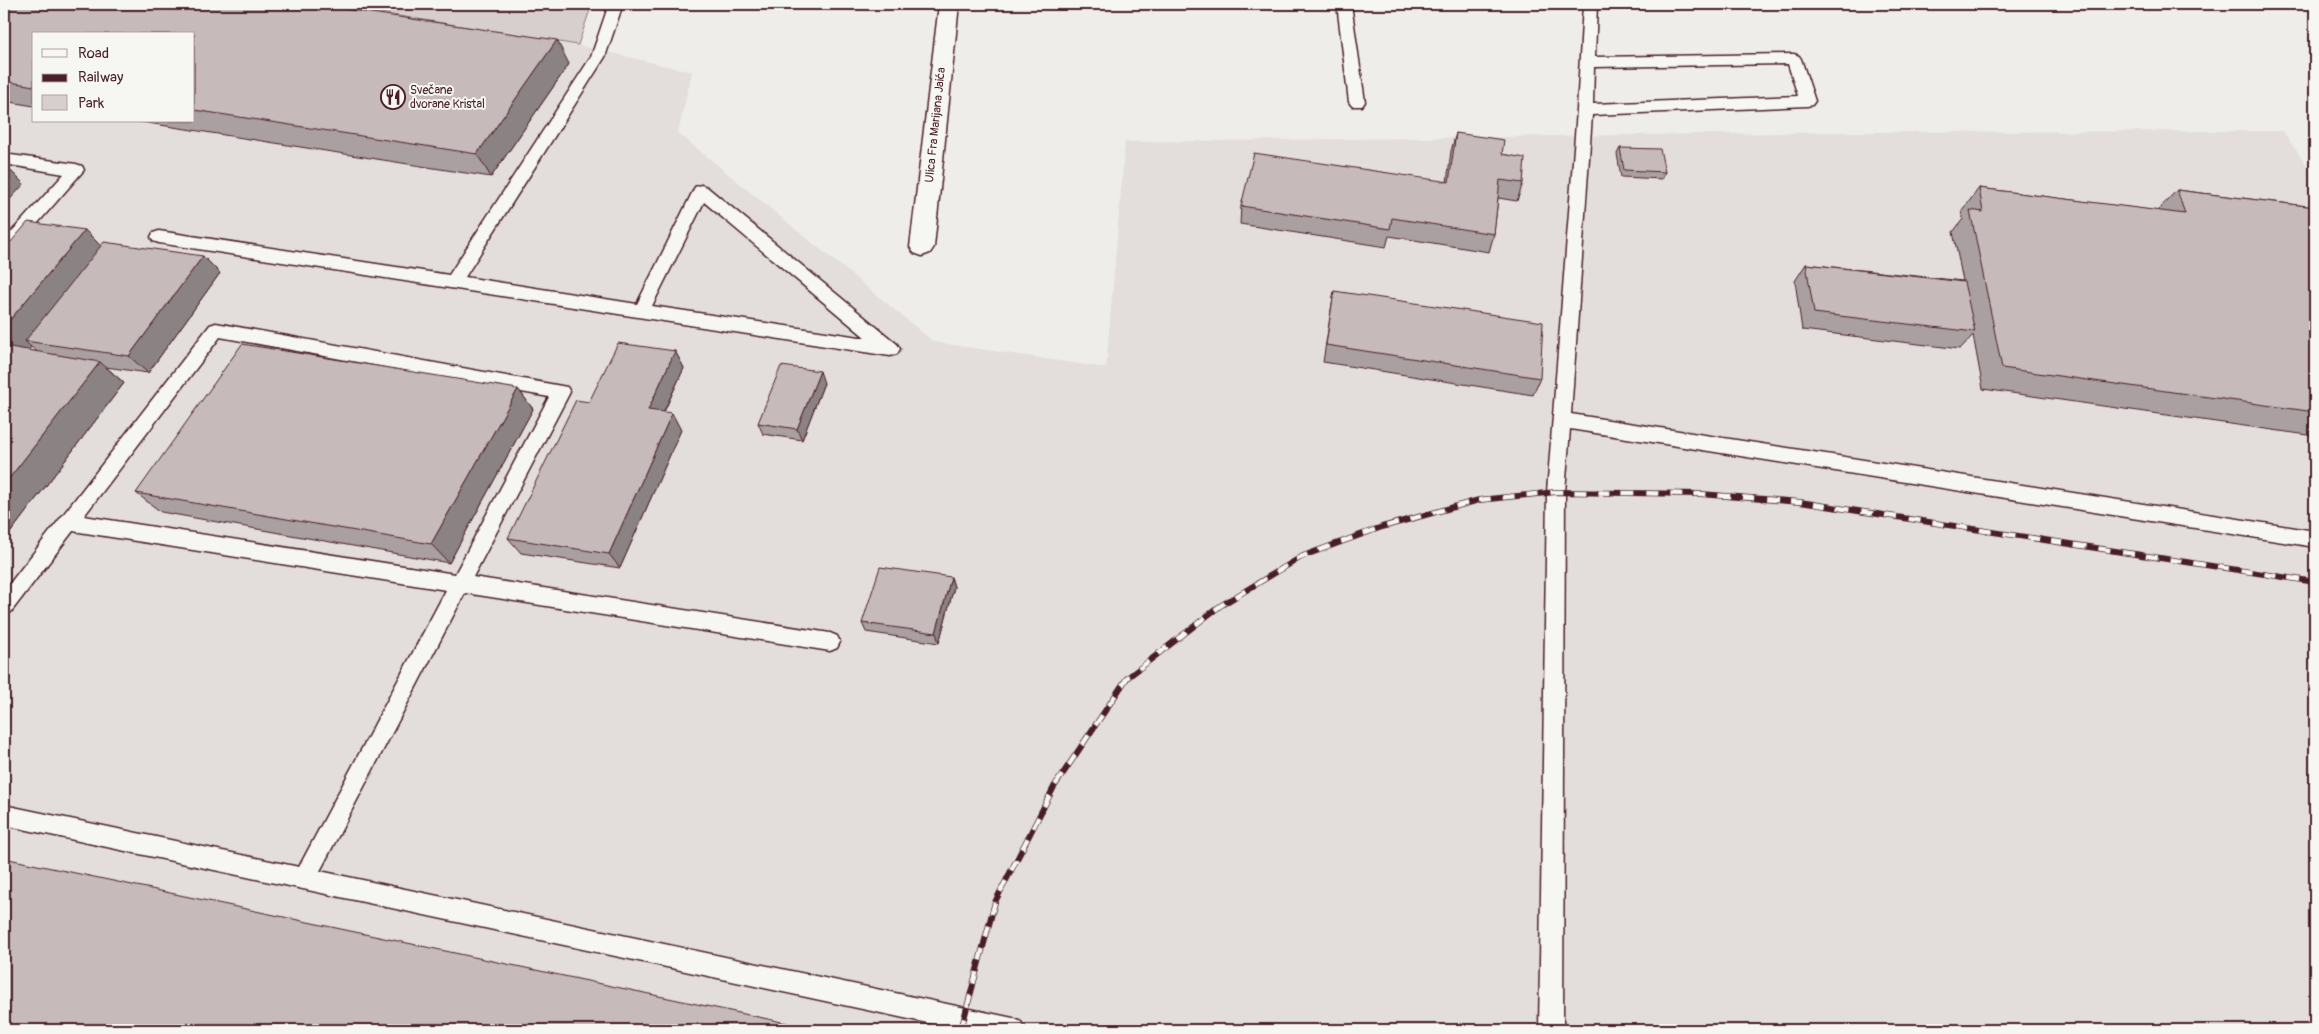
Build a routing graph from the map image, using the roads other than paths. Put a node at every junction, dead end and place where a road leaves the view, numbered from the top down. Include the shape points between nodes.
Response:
1 (616, 4) edge
2 (949, 4) edge
3 (1344, 4) edge
4 (1590, 4) edge
5 (1587, 62) junction
6 (1357, 102) dead end
7 (1585, 110) junction
8 (4, 160) edge
9 (159, 236) dead end
10 (922, 246) dead end
11 (4, 251) edge
12 (453, 282) junction
13 (641, 312) junction
14 (1562, 420) junction
15 (68, 522) junction
16 (2315, 539) edge
17 (460, 584) junction
18 (4, 606) edge
19 (830, 642) dead end
20 (4, 815) edge
21 (304, 879) junction
22 (933, 1022) edge
23 (1013, 1030) edge
24 (1551, 1030) edge

1 - 12 lane via 598,57
2 - 10 street, Ulica Fra Marijana Jaića
3 - 6 lane
4 - 5 lane
5 - 7 lane
5 - 7 lane via 1794,59 1807,101
7 - 14 lane
8 - 11 lane via 76,170
9 - 12 lane
12 - 13 lane
13 - 13 lane via 700,191 891,349 699,321
14 - 16 lane
14 - 24 lane via 1556,492
15 - 17 lane
15 - 17 lane via 216,330 561,392
15 - 18 lane
17 - 19 lane
17 - 21 lane
20 - 21 lane
21 - 22 lane
22 - 23 lane

